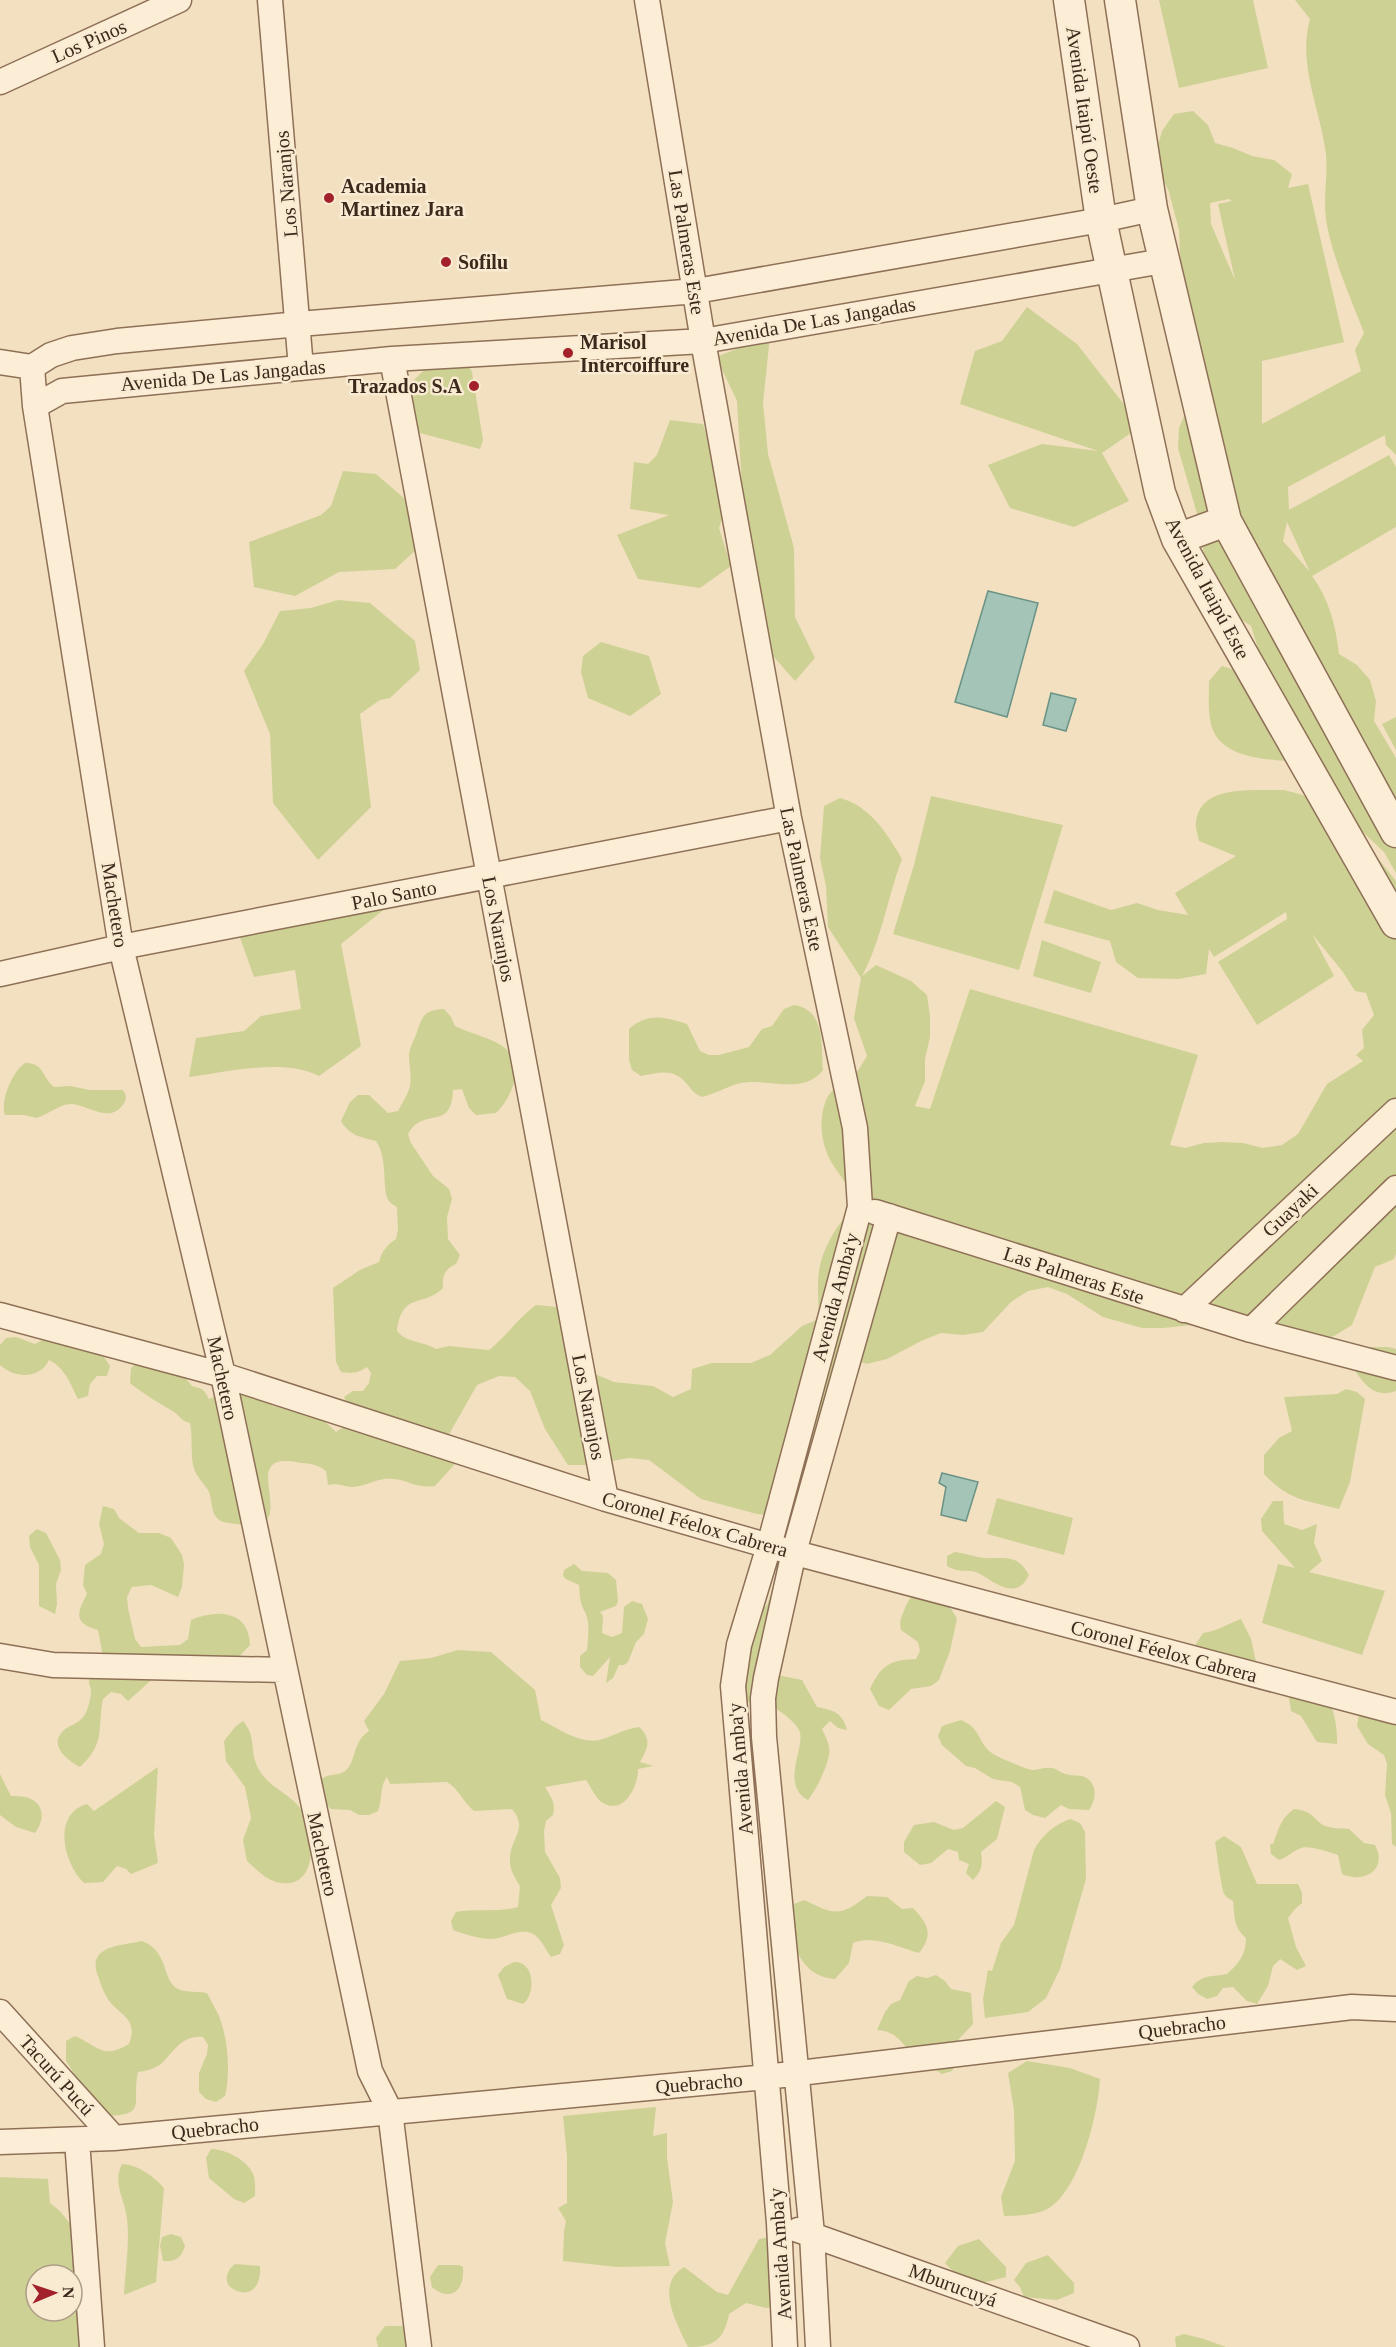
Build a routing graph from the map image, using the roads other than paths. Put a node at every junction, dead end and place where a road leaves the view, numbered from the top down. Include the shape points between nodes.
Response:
1 (179, 0) edge
2 (270, 0) edge
3 (647, 0) edge
4 (1069, 0) edge
5 (1120, 0) edge
6 (0, 82) edge
7 (1152, 209) junction
8 (1101, 220) junction
9 (1163, 261) junction
10 (1112, 270) junction
11 (696, 291) junction
12 (298, 324) junction
13 (703, 340) junction
14 (392, 359) junction
15 (0, 363) edge
16 (32, 367) junction
17 (301, 368) junction
18 (35, 406) junction
19 (1226, 521) junction
20 (1177, 539) junction
21 (789, 818) junction
22 (1396, 832) edge
23 (489, 878) junction
24 (1396, 923) edge
25 (121, 946) junction
26 (0, 974) edge
27 (1396, 1111) edge
28 (1396, 1188) edge
29 (860, 1207) junction
30 (888, 1216) junction
31 (1184, 1310) junction
32 (0, 1315) edge
33 (1251, 1330) junction
34 (1396, 1368) edge
35 (223, 1375) junction
36 (606, 1499) junction
37 (769, 1546) junction
38 (794, 1552) junction
39 (0, 1656) edge
40 (284, 1670) junction
41 (1396, 1712) edge
42 (1396, 2009) edge
43 (0, 2012) edge
44 (795, 2073) junction
45 (766, 2077) junction
46 (390, 2111) junction
47 (114, 2138) junction
48 (77, 2140) junction
49 (0, 2142) edge
50 (779, 2223) junction
51 (812, 2234) junction
52 (92, 2347) edge
53 (420, 2347) edge
54 (785, 2347) edge
55 (818, 2347) edge
56 (1127, 2347) edge

1 - 6 street, Los Pinos
2 - 12 street, Los Naranjos
3 - 11 street, Las Palmeras Este
4 - 8 street, Avenida Itaipú Oeste
5 - 7 street
7 - 8 street
7 - 9 street
8 - 10 street, Avenida Itaipú Este
8 - 11 street
9 - 10 street, Avenida De Las Jangadas
9 - 19 street
10 - 13 street, Avenida De Las Jangadas
10 - 20 street, Avenida Itaipú Este via 1160,493
11 - 12 street
11 - 13 street, Las Palmeras Este
12 - 16 street via 72,348
12 - 17 street, Los Naranjos
13 - 14 street, Avenida De Las Jangadas
13 - 21 street, Las Palmeras Este
14 - 17 street, Avenida De Las Jangadas
14 - 23 street, Los Naranjos
15 - 16 street
16 - 18 street, Machetero
17 - 18 street, Avenida De Las Jangadas via 62,391
18 - 25 street, Machetero
19 - 20 street
19 - 22 street
20 - 24 street, Avenida Itaipú Este
21 - 23 street, Palo Santo
21 - 29 street, Las Palmeras Este via 855,1128
23 - 25 street, Palo Santo
23 - 36 street, Los Naranjos
25 - 26 street, Palo Santo
25 - 35 street, Machetero
27 - 31 street, Guayaki
28 - 33 street
29 - 30 street, Las Palmeras Este
29 - 37 street, Avenida Amba'y
30 - 31 street, Las Palmeras Este
30 - 38 street, Avenida Amba'y
31 - 33 street, Las Palmeras Este
32 - 35 street, Coronel Féelox Cabrera
33 - 34 street, Las Palmeras Este
35 - 36 street, Coronel Féelox Cabrera
35 - 40 street, Machetero
36 - 37 street, Coronel Féelox Cabrera
37 - 38 street, Coronel Féelox Cabrera
37 - 45 street, Avenida Amba'y via 739,1645 733,1686
38 - 41 street, Coronel Féelox Cabrera
38 - 44 street, Avenida Amba'y via 763,1698
39 - 40 street via 53,1665
40 - 46 street, Machetero via 370,2071
42 - 44 street, Quebracho via 1352,2007
43 - 47 street, Tacurú Pucú
44 - 45 street, Quebracho
44 - 51 street, Avenida Amba'y
45 - 46 street, Quebracho
45 - 50 street, Avenida Amba'y
46 - 47 street, Quebracho
46 - 53 street, Machetero
47 - 48 street, Quebracho
48 - 49 street, Quebracho
48 - 52 street, Tacurú Pucú
50 - 51 street, Mburucuyá
50 - 54 street, Avenida Amba'y
51 - 55 street, Avenida Amba'y
51 - 56 street, Mburucuyá

